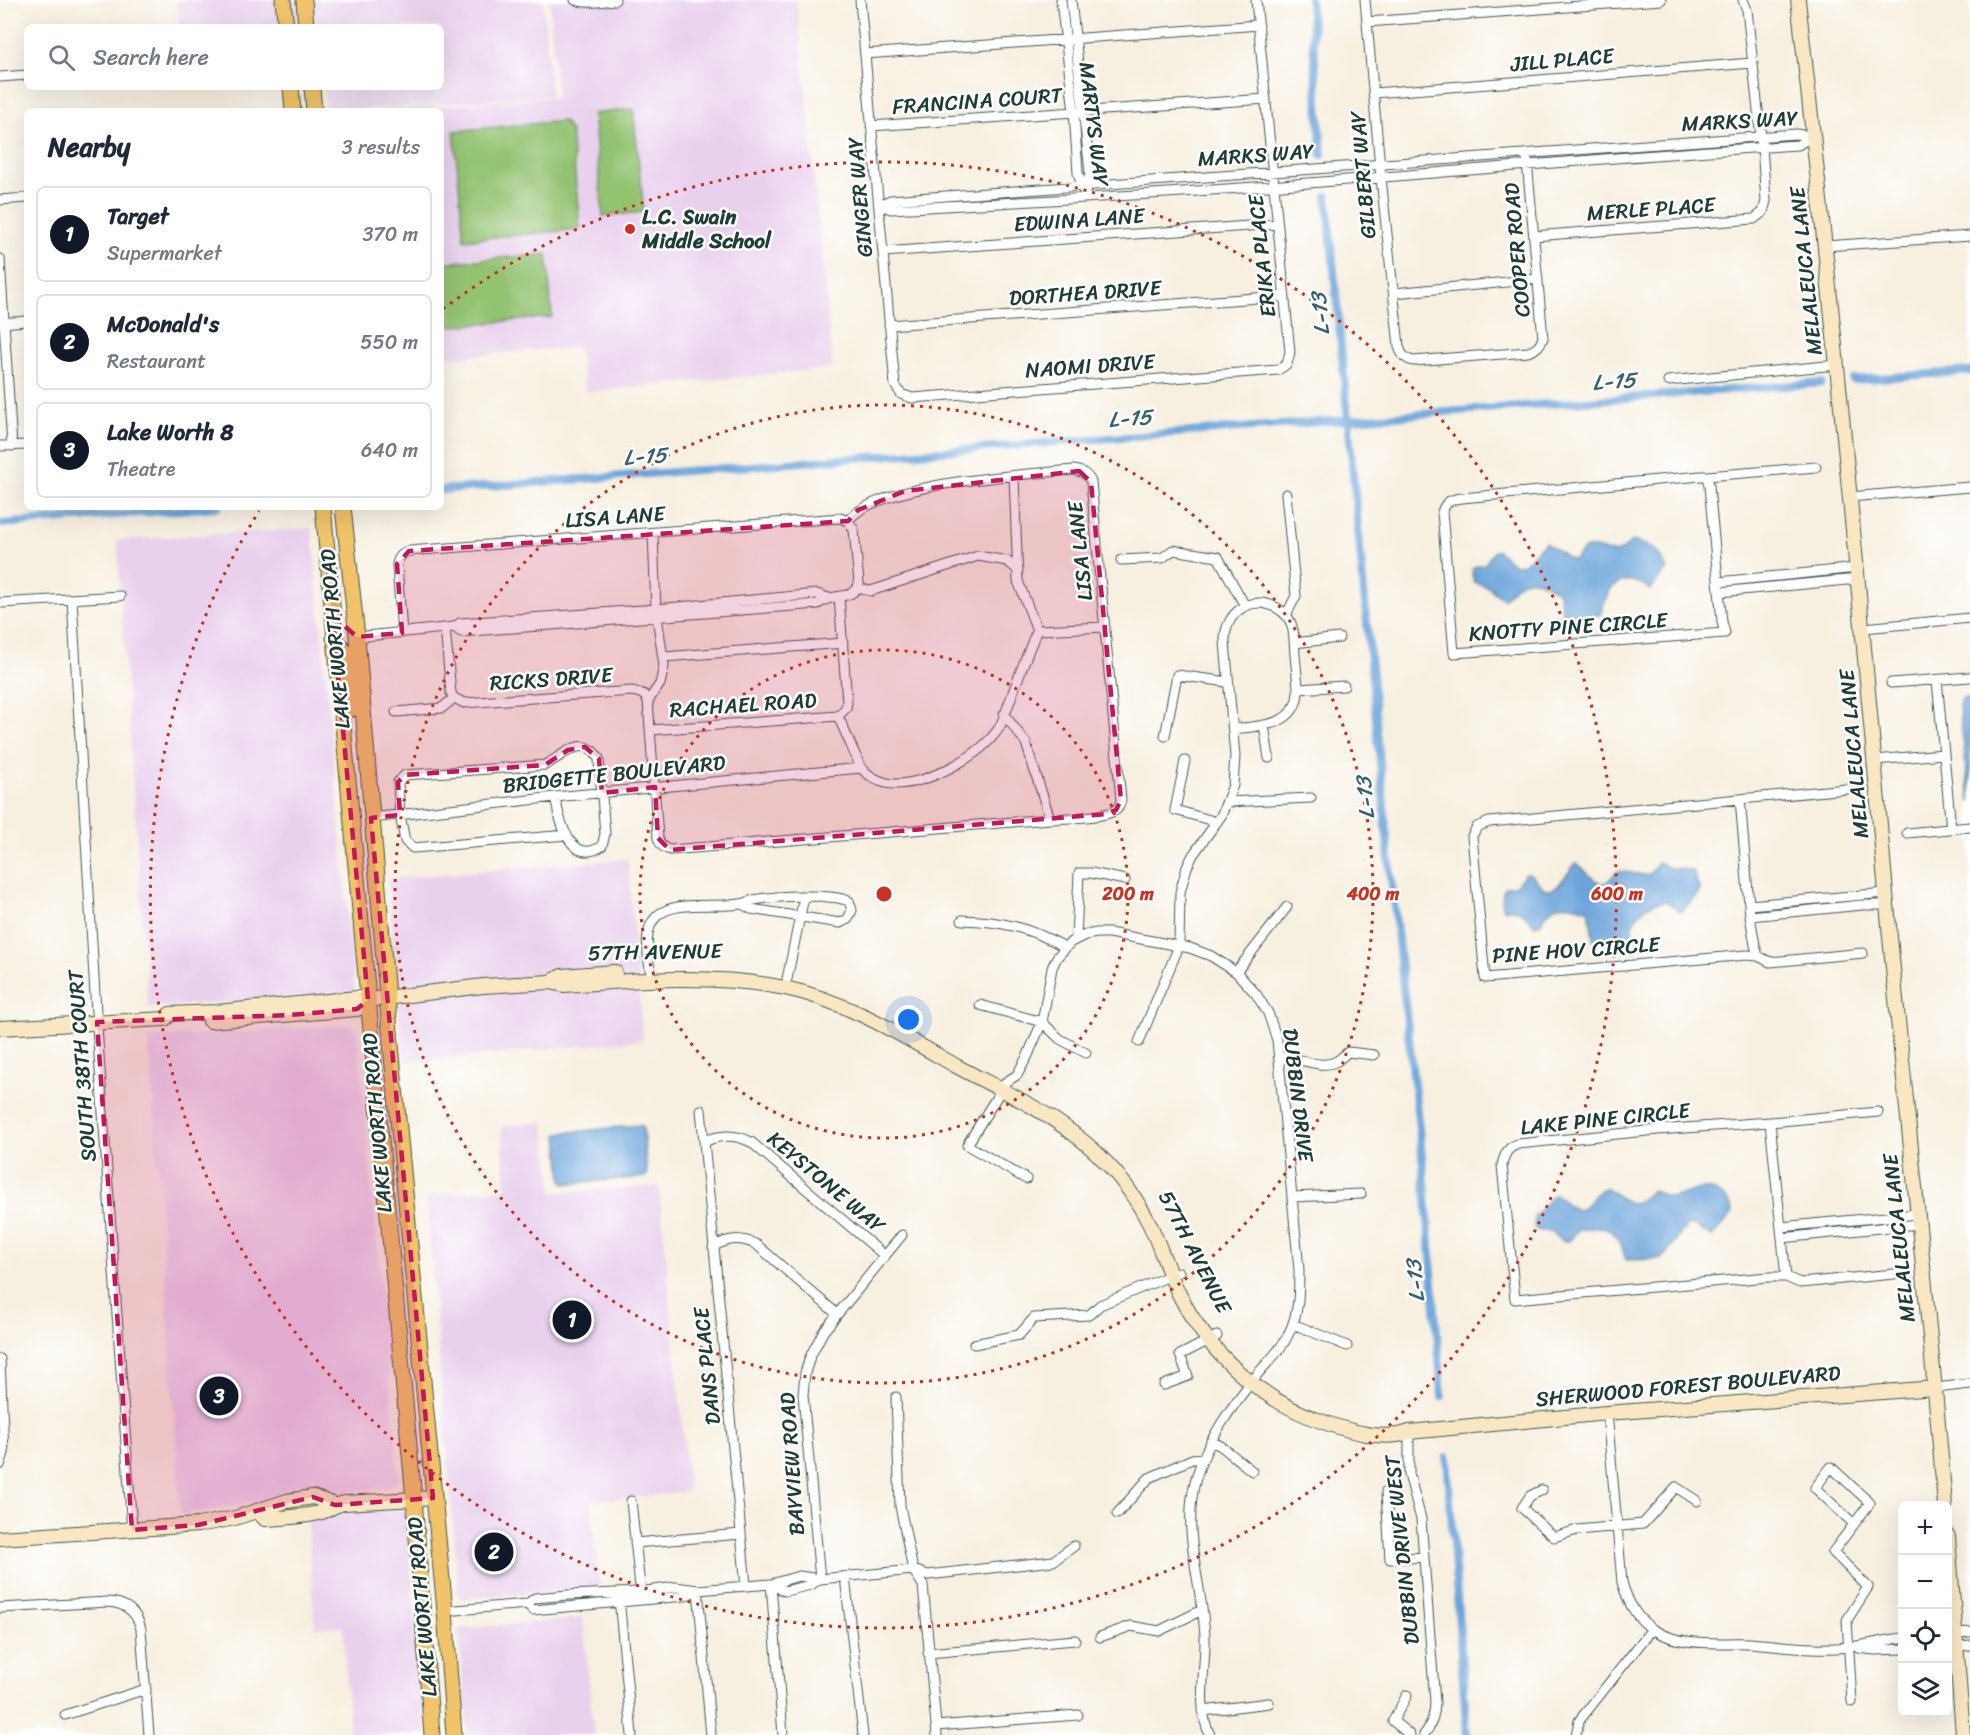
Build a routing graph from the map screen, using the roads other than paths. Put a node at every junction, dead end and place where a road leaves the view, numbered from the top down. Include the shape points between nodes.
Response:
1 (284, 0) edge
2 (304, 0) edge
3 (575, 0) edge
4 (615, 0) edge
5 (860, 0) edge
6 (1061, 0) edge
7 (1071, 0) edge
8 (1256, 0) edge
9 (1365, 0) edge
10 (1661, 0) edge
11 (1743, 0) edge
12 (1798, 0) edge
13 (1367, 22) junction
14 (286, 24) edge
15 (306, 24) edge
16 (1258, 25) junction
17 (1076, 39) junction
18 (1065, 40) junction
19 (865, 54) junction
20 (1752, 63) junction
21 (24, 75) edge
22 (0, 77) edge
23 (291, 90) edge
24 (312, 90) edge
25 (1374, 93) junction
26 (1266, 99) junction
27 (294, 108) edge
28 (314, 108) edge
29 (1079, 112) junction
30 (871, 126) junction
31 (1812, 136) junction
32 (1761, 137) junction
33 (1762, 147) junction
34 (1644, 151) junction
35 (1527, 153) junction
36 (1453, 159) junction
37 (1527, 165) junction
38 (1380, 166) junction
39 (1454, 171) junction
40 (1272, 172) junction
41 (1381, 178) junction
42 (1085, 185) junction
43 (1273, 185) junction
44 (24, 198) edge
45 (1086, 198) junction
46 (0, 200) edge
47 (879, 205) junction
48 (1277, 224) junction
49 (1534, 236) junction
50 (1970, 236) edge
51 (1825, 246) junction
52 (883, 252) junction
53 (0, 259) edge
54 (1538, 279) junction
55 (1394, 293) junction
56 (1284, 296) junction
57 (24, 321) edge
58 (2, 323) edge
59 (889, 325) junction
60 (1399, 346) joint
61 (1287, 364) joint
62 (1837, 365) junction
63 (1668, 381) dead end
64 (897, 390) joint
65 (24, 445) edge
66 (0, 446) edge
67 (12, 446) junction
68 (1816, 467) dead end
69 (1014, 476) junction
70 (1707, 476) junction
71 (1970, 487) edge
72 (1286, 494) dead end
73 (1849, 497) junction
74 (323, 512) edge
75 (344, 512) edge
76 (848, 520) junction
77 (653, 533) junction
78 (326, 546) junction
79 (1120, 560) dead end
80 (1018, 570) junction
81 (1858, 574) junction
82 (1718, 582) junction
83 (858, 588) junction
84 (1719, 592) junction
85 (120, 596) dead end
86 (839, 597) junction
87 (72, 598) junction
88 (0, 603) edge
89 (1245, 606) junction
90 (656, 614) junction
91 (1286, 615) junction
92 (1970, 618) edge
93 (1105, 627) junction
94 (450, 628) junction
95 (1864, 628) junction
96 (1037, 630) junction
97 (402, 633) junction
98 (357, 637) junction
99 (334, 638) junction
100 (1339, 638) dead end
101 (843, 643) junction
102 (1294, 643) junction
103 (663, 657) junction
104 (1970, 677) edge
105 (1937, 680) junction
106 (1228, 682) junction
107 (1891, 683) dead end
108 (1344, 686) dead end
109 (1298, 689) junction
110 (454, 698) junction
111 (648, 701) junction
112 (396, 712) dead end
113 (1004, 714) junction
114 (838, 716) junction
115 (1264, 726) junction
116 (1233, 729) junction
117 (651, 730) junction
118 (1165, 736) dead end
119 (1944, 753) junction
120 (1269, 758) dead end
121 (1875, 760) junction
122 (367, 761) junction
123 (1185, 761) dead end
124 (861, 768) junction
125 (655, 788) junction
126 (1847, 789) dead end
127 (602, 793) junction
128 (555, 797) junction
129 (1311, 798) dead end
130 (1740, 799) junction
131 (1227, 802) junction
132 (400, 815) junction
133 (371, 818) junction
134 (1050, 819) junction
135 (1217, 822) junction
136 (1970, 827) edge
137 (1951, 829) junction
138 (1907, 832) dead end
139 (567, 836) junction
140 (1125, 880) dead end
141 (804, 897) junction
142 (1887, 899) junction
143 (742, 904) junction
144 (1749, 905) junction
145 (1287, 907) dead end
146 (800, 916) junction
147 (1750, 916) junction
148 (962, 920) dead end
149 (1076, 939) junction
150 (1179, 946) junction
151 (1065, 947) junction
152 (1863, 953) dead end
153 (1758, 957) junction
154 (650, 970) junction
155 (1236, 972) junction
156 (787, 979) junction
157 (550, 982) junction
158 (387, 997) junction
159 (368, 1000) junction
160 (980, 1005) dead end
161 (97, 1022) junction
162 (1042, 1022) junction
163 (0, 1028) edge
164 (1139, 1042) dead end
165 (1086, 1053) dead end
166 (1374, 1055) dead end
167 (1279, 1058) junction
168 (1004, 1086) junction
169 (701, 1110) dead end
170 (1878, 1112) dead end
171 (1770, 1122) junction
172 (704, 1142) junction
173 (382, 1155) junction
174 (1026, 1179) dead end
175 (1361, 1194) dead end
176 (1292, 1197) junction
177 (1918, 1219) junction
178 (1781, 1227) junction
179 (902, 1235) dead end
180 (1782, 1238) junction
181 (713, 1247) junction
182 (391, 1250) junction
183 (410, 1250) junction
184 (885, 1256) junction
185 (1175, 1274) junction
186 (1894, 1274) dead end
187 (1786, 1278) junction
188 (837, 1314) junction
189 (1293, 1324) junction
190 (1212, 1338) junction
191 (974, 1344) dead end
192 (1347, 1346) dead end
193 (0, 1359) edge
194 (420, 1360) junction
195 (1253, 1379) junction
196 (1970, 1384) edge
197 (1164, 1385) dead end
198 (1936, 1388) junction
199 (896, 1397) dead end
200 (1607, 1413) junction
201 (1409, 1431) junction
202 (1211, 1441) junction
203 (1203, 1458) junction
204 (0, 1465) edge
205 (1252, 1472) dead end
206 (1542, 1490) dead end
207 (1386, 1491) dead end
208 (433, 1498) junction
209 (414, 1499) junction
210 (631, 1500) dead end
211 (1697, 1501) dead end
212 (1945, 1501) edge
213 (1117, 1514) dead end
214 (1854, 1524) junction
215 (1617, 1526) junction
216 (132, 1530) junction
217 (741, 1534) junction
218 (0, 1538) edge
219 (635, 1543) junction
220 (1074, 1546) dead end
221 (1948, 1555) edge
222 (1424, 1557) junction
223 (913, 1570) junction
224 (846, 1576) junction
225 (820, 1579) junction
226 (771, 1584) junction
227 (746, 1586) junction
228 (698, 1590) junction
229 (641, 1596) junction
230 (619, 1597) junction
231 (0, 1608) edge
232 (1202, 1610) junction
233 (444, 1611) junction
234 (1652, 1629) junction
235 (1970, 1632) edge
236 (1100, 1637) dead end
237 (1898, 1638) edge
238 (1076, 1640) dead end
239 (1955, 1641) edge
240 (1850, 1647) junction
241 (1898, 1649) edge
242 (928, 1653) junction
243 (146, 1689) junction
244 (1407, 1695) dead end
245 (1852, 1702) dead end
246 (1269, 1703) dead end
247 (1203, 1711) junction
248 (65, 1714) dead end
249 (1078, 1715) dead end
250 (936, 1731) edge
251 (149, 1735) edge
252 (432, 1735) edge
253 (454, 1735) edge
254 (632, 1735) edge
255 (711, 1735) edge
256 (783, 1735) edge
257 (863, 1735) edge
258 (1210, 1735) edge
259 (1410, 1735) edge
260 (1424, 1735) edge
261 (1576, 1735) edge
262 (1963, 1735) edge

1 - 14 main road
2 - 15 main road
3 - 4 street
5 - 19 street, GINGER WAY
6 - 18 street, MARTYS WAY
7 - 17 street, MARTYS WAY
8 - 16 street, ERIKA PLACE
9 - 13 street, GILBERT WAY
10 - 13 street
11 - 20 street
12 - 31 street, MELALEUCA LANE
13 - 25 street, GILBERT WAY
16 - 17 street
16 - 26 street, ERIKA PLACE
17 - 18 street
17 - 29 street, MARTYS WAY
18 - 19 street
18 - 29 street, MARTYS WAY
19 - 30 street, GINGER WAY
20 - 25 street, JILL PLACE
20 - 32 street
21 - 22 street
23 - 27 main road
24 - 28 main road
25 - 38 street, GILBERT WAY
26 - 29 street, FRANCINA COURT
26 - 40 street, ERIKA PLACE
29 - 30 street, FRANCINA COURT
29 - 42 street, MARTYS WAY via 1090,172
30 - 47 street, GINGER WAY
31 - 32 street, MARKS WAY
31 - 33 street, MARKS WAY via 1798,146
31 - 51 street, MELALEUCA LANE
32 - 33 street
32 - 34 street, MARKS WAY
33 - 34 street, MARKS WAY
33 - 49 street, MERLE PLACE via 1766,207 1754,219
34 - 35 street, MARKS WAY
34 - 37 street, MARKS WAY
35 - 36 street, MARKS WAY
35 - 37 street, COOPER ROAD
36 - 38 street, MARKS WAY
36 - 39 street
37 - 39 street, MARKS WAY
37 - 49 street, COOPER ROAD
38 - 40 street, MARKS WAY
38 - 41 street, GILBERT WAY
39 - 41 street, MARKS WAY
40 - 42 street, MARKS WAY
40 - 43 street, ERIKA PLACE
41 - 43 street, MARKS WAY
41 - 55 street, GILBERT WAY
42 - 45 street, MARTYS WAY
42 - 47 street, MARKS WAY via 890,200
43 - 45 street, MARKS WAY
43 - 48 street, ERIKA PLACE
44 - 46 street
45 - 47 street, MARKS WAY via 891,209
47 - 52 street, GINGER WAY
48 - 52 street, EDWINA LANE
48 - 56 street, ERIKA PLACE
49 - 54 street, COOPER ROAD
50 - 51 street
51 - 62 street, MELALEUCA LANE
52 - 59 street, GINGER WAY
53 - 58 street
54 - 55 street
54 - 60 street, COOPER ROAD via 1543,338 1533,351 1413,361 1404,356
55 - 60 street, GILBERT WAY
56 - 59 street, DORTHEA DRIVE
56 - 61 street, ERIKA PLACE via 1290,352
57 - 58 street
58 - 67 street
59 - 64 street, GINGER WAY
61 - 64 street, NAOMI DRIVE via 1278,370 912,398
62 - 63 street
62 - 73 street, MELALEUCA LANE
65 - 67 street
66 - 67 street
68 - 70 street, KNOTTY PINE CIRCLE
69 - 76 street, LISA LANE via 906,491 858,510
69 - 80 street
69 - 93 street, LISA LANE via 1073,470 1089,477
70 - 82 street, KNOTTY PINE CIRCLE
70 - 84 street, KNOTTY PINE CIRCLE via 1485,495 1445,503 1442,512 1454,654 1725,633
71 - 73 street
72 - 91 street via 1296,596
73 - 81 street, MELALEUCA LANE
74 - 78 main road, LAKE WORTH ROAD
75 - 98 main road, LAKE WORTH ROAD
76 - 77 street, LISA LANE
76 - 83 street via 854,530
77 - 90 street, RACHAEL ROAD
77 - 97 street, LISA LANE via 403,553 397,564
78 - 98 main road via 335,568 340,622
78 - 99 main road, LAKE WORTH ROAD
79 - 89 street via 1162,558 1173,550 1218,557
80 - 83 street via 1007,561 978,556 870,591
80 - 96 street via 1018,581
81 - 82 street
81 - 84 street
81 - 95 street, MELALEUCA LANE
82 - 84 street, KNOTTY PINE CIRCLE
83 - 86 street
85 - 87 street
86 - 90 street via 818,604
86 - 101 street
87 - 88 street
87 - 161 street, SOUTH 38TH COURT
89 - 91 street via 1263,604
89 - 106 street via 1231,616 1226,627
90 - 94 street via 461,632
90 - 103 street, RACHAEL ROAD
91 - 102 street via 1292,623
92 - 95 street
93 - 96 street
93 - 134 street, LISA LANE via 1119,807 1106,814
94 - 97 street
94 - 110 street via 450,688
95 - 121 street, MELALEUCA LANE
96 - 113 street
97 - 98 street
98 - 122 main road, LAKE WORTH ROAD
99 - 122 main road via 347,653 355,734
99 - 159 main road, LAKE WORTH ROAD
100 - 102 street
101 - 103 street
101 - 114 street via 847,702
102 - 109 street
103 - 111 street, RACHAEL ROAD via 662,678
104 - 105 street
105 - 107 street
105 - 119 street
106 - 116 street
106 - 118 street via 1177,675
108 - 109 street
109 - 115 street via 1290,712
110 - 111 street, RICKS DRIVE via 464,703 632,691 643,694
110 - 112 street via 442,708
111 - 117 street, RACHAEL ROAD
113 - 124 street via 1000,726 976,753 933,775 894,784 871,777
113 - 134 street via 1026,743
114 - 117 street, RACHAEL ROAD
114 - 124 street
115 - 116 street
115 - 120 street
116 - 131 street via 1235,771
117 - 125 street, RACHAEL ROAD
119 - 121 street
119 - 137 street
121 - 142 street, MELALEUCA LANE
122 - 133 main road, LAKE WORTH ROAD
123 - 135 street via 1175,810
124 - 125 street, BRIDGETTE BOULEVARD
125 - 127 street, BRIDGETTE BOULEVARD
125 - 134 street, LISA LANE via 659,844 669,850
126 - 130 street, PINE HOV CIRCLE
127 - 128 street, BRIDGETTE BOULEVARD
127 - 132 street via 598,759 585,747 573,747 545,765 405,775 398,782
127 - 139 street via 602,846 592,851 580,850
128 - 132 street, BRIDGETTE BOULEVARD
128 - 139 street
129 - 131 street
130 - 144 street
130 - 153 street, PINE HOV CIRCLE via 1489,822 1477,827 1472,836 1485,978
131 - 135 street
132 - 133 street, BRIDGETTE BOULEVARD
132 - 139 street via 405,841 413,848
133 - 158 main road, LAKE WORTH ROAD
135 - 150 street via 1193,855 1183,879
136 - 137 street
137 - 138 street
140 - 149 street via 1079,873
141 - 143 street
141 - 146 street
141 - 146 street via 837,896 849,900 852,910 848,919 840,923
142 - 144 street
142 - 147 street
142 - 177 street, MELALEUCA LANE
143 - 146 street via 751,909
143 - 154 street via 664,911 647,933
144 - 147 street
145 - 155 street
146 - 156 street
147 - 153 street
148 - 151 street via 989,921 1039,933
149 - 150 street, DUBBIN DRIVE via 1103,933
149 - 151 street, DUBBIN DRIVE
150 - 155 street, DUBBIN DRIVE via 1211,956
150 - 164 street
151 - 162 street, DUBBIN DRIVE via 1052,968
152 - 153 street, PINE HOV CIRCLE via 1770,962
154 - 156 street, 57TH AVENUE via 734,971
154 - 157 street, 57TH AVENUE via 562,976
155 - 167 street, DUBBIN DRIVE via 1265,1008 1274,1029
156 - 168 street, 57TH AVENUE via 883,1015
157 - 158 street, 57TH AVENUE
157 - 168 street, 57TH AVENUE via 564,985 698,978 786,988 879,1023
158 - 159 street, 57TH AVENUE
158 - 183 main road, LAKE WORTH ROAD
159 - 161 street, 57TH AVENUE via 357,1009 323,1012 170,1023 165,1019
159 - 173 main road, LAKE WORTH ROAD
160 - 162 street
161 - 163 street, 57TH AVENUE
161 - 216 street, SOUTH 38TH COURT
162 - 165 street via 1060,1039
162 - 168 street, DUBBIN DRIVE via 1017,1075
166 - 167 street via 1348,1052 1336,1062 1322,1065 1288,1056
167 - 176 street, DUBBIN DRIVE
168 - 174 street, DUBBIN DRIVE via 967,1144
168 - 185 street, 57TH AVENUE via 1070,1120 1117,1160 1157,1220
169 - 172 street
170 - 171 street, LAKE PINE CIRCLE
171 - 178 street
171 - 187 street, LAKE PINE CIRCLE via 1511,1147 1502,1165 1515,1299
172 - 181 street, DANS PLACE
172 - 184 street, KEYSTONE WAY via 729,1135 751,1142
173 - 182 main road, LAKE WORTH ROAD
173 - 183 main road via 391,1172 396,1231 399,1241
175 - 176 street
176 - 189 street, DUBBIN DRIVE via 1299,1270
177 - 178 street
177 - 180 street
177 - 198 street, MELALEUCA LANE
178 - 180 street
179 - 184 street, BAYVIEW ROAD
180 - 187 street
181 - 188 street via 732,1239 757,1245
181 - 217 street, DANS PLACE
182 - 194 main road via 403,1266 411,1339
182 - 209 main road, LAKE WORTH ROAD
183 - 194 main road, LAKE WORTH ROAD
184 - 188 street, BAYVIEW ROAD
185 - 190 street, 57TH AVENUE
185 - 191 street via 1100,1305 1089,1315 1034,1318 1019,1335
186 - 187 street, LAKE PINE CIRCLE via 1800,1283
188 - 225 street, BAYVIEW ROAD via 817,1341 803,1390
189 - 192 street
189 - 195 street, DUBBIN DRIVE via 1282,1345
190 - 195 street, 57TH AVENUE
190 - 197 street via 1180,1355 1188,1376
193 - 204 street via 4,1453
194 - 208 main road, LAKE WORTH ROAD
195 - 201 street, 57TH AVENUE via 1319,1411
195 - 202 street
196 - 198 street, SHERWOOD FOREST BOULEVARD
198 - 200 street, SHERWOOD FOREST BOULEVARD
198 - 212 street, MELALEUCA LANE
199 - 223 street via 900,1506
200 - 201 street, SHERWOOD FOREST BOULEVARD
200 - 215 street
201 - 222 street, DUBBIN DRIVE WEST via 1408,1474 1420,1512
202 - 203 street
202 - 205 street
203 - 213 street via 1149,1478
203 - 232 street via 1190,1517
206 - 215 street via 1530,1496 1522,1508 1554,1537 1576,1530
207 - 222 street via 1390,1559
208 - 209 street
208 - 233 main road, LAKE WORTH ROAD
209 - 216 street via 335,1505 313,1497 198,1525
209 - 252 main road, LAKE WORTH ROAD
210 - 219 street
211 - 215 street via 1676,1487 1643,1524
214 - 214 street via 1870,1503 1831,1467 1815,1488
214 - 240 street via 1833,1552 1868,1587 1847,1620
215 - 234 street via 1625,1593 1636,1614
216 - 218 street
217 - 219 street
217 - 227 street, DANS PLACE
219 - 229 street
220 - 223 street via 1053,1561 928,1575
221 - 239 street
222 - 260 street, DUBBIN DRIVE WEST via 1435,1709
223 - 224 street
223 - 242 street via 923,1584
224 - 225 street
224 - 257 street
225 - 226 street via 785,1591
226 - 227 street
226 - 256 street
227 - 228 street
228 - 229 street via 675,1587
228 - 255 street
229 - 230 street
230 - 233 street via 535,1598 527,1604
230 - 254 street
231 - 243 street via 108,1602 126,1606 140,1624
232 - 236 street via 1160,1631 1131,1626
232 - 247 street
233 - 253 main road, LAKE WORTH ROAD
234 - 240 street via 1686,1642
234 - 261 street via 1580,1721
235 - 239 street
237 - 240 street
238 - 242 street
239 - 262 street
240 - 241 street
240 - 245 street
242 - 250 street
243 - 248 street
243 - 251 street
244 - 259 street via 1393,1721
246 - 247 street
247 - 258 street
249 - 250 street

